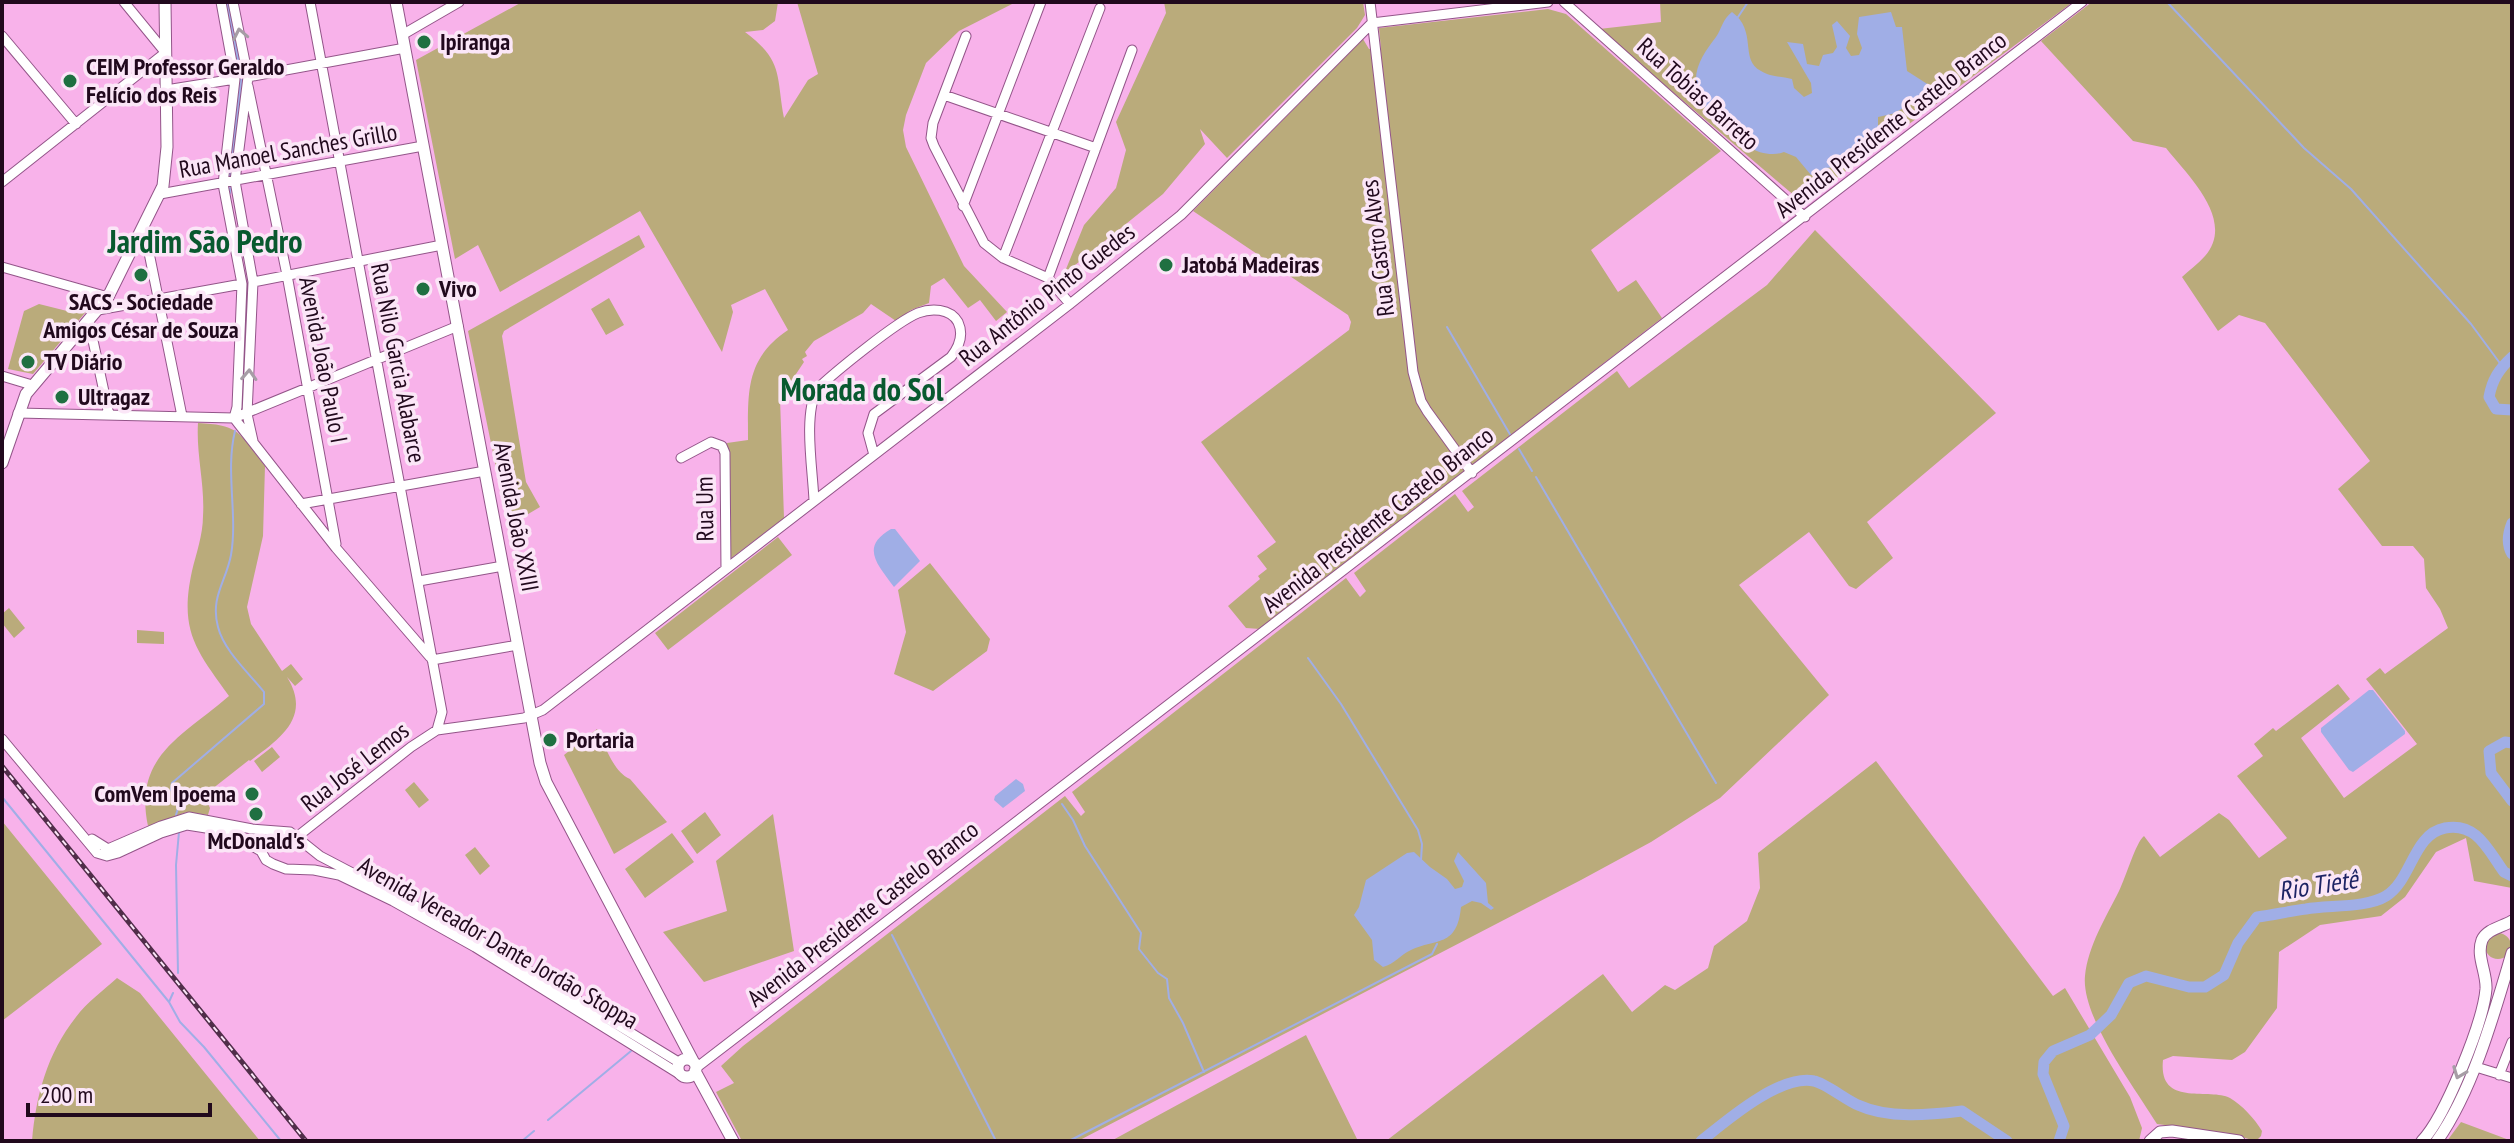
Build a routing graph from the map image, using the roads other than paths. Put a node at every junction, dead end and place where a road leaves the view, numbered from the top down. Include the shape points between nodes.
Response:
1 (124, 2) edge
2 (165, 2) edge
3 (221, 2) edge
4 (233, 2) edge
5 (310, 2) edge
6 (396, 2) edge
7 (459, 2) edge
8 (1041, 2) edge
9 (1370, 2) edge
10 (1548, 2) edge
11 (1564, 2) edge
12 (2082, 2) edge
13 (1100, 8) dead end
14 (1372, 23) junction
15 (402, 35) junction
16 (2, 36) edge
17 (966, 36) dead end
18 (405, 48) junction
19 (1132, 50) dead end
20 (165, 52) junction
21 (322, 64) junction
22 (235, 79) junction
23 (248, 81) junction
24 (166, 90) junction
25 (944, 95) junction
26 (999, 114) junction
27 (76, 124) junction
28 (1052, 132) junction
29 (423, 146) junction
30 (1096, 148) junction
31 (339, 162) junction
32 (267, 176) junction
33 (235, 181) junction
34 (2, 182) edge
35 (223, 184) junction
36 (160, 194) junction
37 (963, 206) junction
38 (1805, 217) junction
39 (144, 228) junction
40 (442, 245) junction
41 (1003, 258) junction
42 (359, 262) junction
43 (2, 267) edge
44 (287, 275) junction
45 (1048, 278) junction
46 (253, 282) junction
47 (242, 284) junction
48 (108, 297) junction
49 (159, 299) junction
50 (1070, 304) junction
51 (98, 310) junction
52 (89, 322) junction
53 (458, 326) junction
54 (377, 360) junction
55 (2, 376) edge
56 (32, 385) junction
57 (308, 389) junction
58 (18, 413) junction
59 (247, 414) junction
60 (109, 415) junction
61 (182, 416) junction
62 (234, 418) junction
63 (257, 451) junction
64 (874, 455) junction
65 (681, 458) dead end
66 (2, 463) edge
67 (485, 471) junction
68 (1472, 473) junction
69 (401, 486) junction
70 (329, 500) junction
71 (814, 501) junction
72 (301, 504) junction
73 (336, 548) junction
74 (503, 566) junction
75 (726, 569) junction
76 (419, 581) junction
77 (518, 645) junction
78 (432, 660) junction
79 (531, 716) junction
80 (2, 730) edge
81 (437, 730) junction
82 (2, 739) edge
83 (272, 831) junction
84 (300, 838) junction
85 (261, 851) junction
86 (105, 852) junction
87 (286, 869) junction
88 (2512, 921) edge
89 (2501, 927) junction
90 (2512, 938) edge
91 (2481, 956) junction
92 (2511, 958) edge
93 (2512, 1042) edge
94 (2476, 1067) junction
95 (688, 1068) junction
96 (2499, 1075) junction
97 (2512, 1078) edge
98 (2180, 1136) edge
99 (725, 1141) edge
100 (733, 1141) edge
101 (2150, 1141) edge
102 (2239, 1141) edge
103 (2422, 1141) edge
104 (2437, 1141) edge

1 - 20 street
2 - 20 main road
3 - 22 street
23 -> 4 street, Avenida João Paulo I
5 - 21 street, Rua Nilo Garcia Alabarce
6 - 15 main road, Avenida João XXIII
7 - 15 street
8 - 26 street
9 - 14 street, Rua Castro Alves
10 - 14 street
11 - 38 street, Rua Tobias Barreto
12 - 38 street, Avenida Presidente Castelo Branco
13 - 28 street
14 - 50 street, Rua Antônio Pinto Guedes via 1181,215
14 - 68 street, Rua Castro Alves via 1413,372 1427,411
15 - 18 main road, Avenida João XXIII
16 - 27 street
17 - 25 street
18 - 21 street
18 - 29 main road, Avenida João XXIII
19 - 30 street
20 - 24 main road
20 - 27 street
21 - 23 street
21 - 31 street, Rua Nilo Garcia Alabarce
22 - 24 street
22 - 35 street
23 - 32 street, Avenida João Paulo I
23 - 33 street
24 - 36 main road via 166,166
25 - 26 street
25 - 37 street via 931,138
26 - 28 street
26 - 37 street
27 - 34 street
28 - 30 street
28 - 41 street
29 - 31 street, Rua Manoel Sanches Grillo
29 - 40 main road, Avenida João XXIII
30 - 45 street
31 - 32 street, Rua Manoel Sanches Grillo
31 - 42 street, Rua Nilo Garcia Alabarce
32 - 33 street, Rua Manoel Sanches Grillo
32 - 44 street, Avenida João Paulo I
33 - 35 street, Rua Manoel Sanches Grillo
33 - 46 street
35 - 36 street, Rua Manoel Sanches Grillo
35 - 47 street
36 - 39 main road
37 - 41 street via 984,243
38 - 68 street, Avenida Presidente Castelo Branco
39 - 48 main road
39 - 49 street
40 - 42 street
40 - 53 main road, Avenida João XXIII
41 - 45 street
42 - 44 street
42 - 54 street, Rua Nilo Garcia Alabarce
43 - 48 street
44 - 46 street
44 - 57 street, Avenida João Paulo I
45 - 50 street
59 -> 46 street
47 - 49 street
47 - 62 street
48 - 51 main road
49 - 51 street
49 - 61 street
50 - 64 street, Rua Antônio Pinto Guedes
51 - 52 main road
52 - 56 main road
52 - 60 street
53 - 54 street
53 - 67 main road, Avenida João XXIII
54 - 57 street
54 - 69 street, Rua Nilo Garcia Alabarce
55 - 56 street
56 - 58 main road
57 - 59 street
57 - 70 street, Avenida João Paulo I
58 - 60 street
58 - 66 main road
59 - 62 street
59 - 63 street
60 - 61 street
61 - 62 street
62 - 63 street
63 - 72 street
64 - 71 street, Rua Antônio Pinto Guedes
64 - 71 street via 868,433 874,414 957,349 961,332 952,315 935,310 916,314 817,389 811,417
65 - 75 street, Rua Um via 711,442 725,453
67 - 69 street
67 - 74 main road, Avenida João XXIII
68 - 95 street, Avenida Presidente Castelo Branco
69 - 70 street
69 - 76 street, Rua Nilo Garcia Alabarce
70 - 72 street
70 - 73 street, Avenida João Paulo I
71 - 75 street, Rua Antônio Pinto Guedes
72 - 73 street
73 - 78 street
74 - 76 street
74 - 77 main road, Avenida João XXIII
75 - 79 street, Rua Antônio Pinto Guedes
76 - 78 street, Rua Nilo Garcia Alabarce
77 - 78 street
77 - 79 main road, Avenida João XXIII
78 - 81 street, Rua Nilo Garcia Alabarce via 442,712
79 - 81 street, Rua José Lemos
79 - 95 main road, Avenida João XXIII via 546,782 668,1014
80 - 86 street
81 - 84 street, Rua José Lemos
82 - 86 street via 97,853
83 - 84 street, Avenida Vereador Dante Jordão Stoppa
83 - 85 street
83 - 86 street, Avenida Vereador Dante Jordão Stoppa via 189,817
84 - 87 street via 303,860
84 - 95 street, Avenida Vereador Dante Jordão Stoppa via 320,856 469,934
85 - 86 street via 225,831 194,825 118,853
85 - 87 street via 266,860
87 - 95 street, Avenida Vereador Dante Jordão Stoppa via 353,880
88 - 89 main road
89 - 90 main road
89 - 91 main road via 2485,935
91 - 92 main road via 2499,966
91 -> 103 main road via 2486,990 2471,1044 2442,1114
92 - 94 main road
93 - 96 street
94 - 96 street
94 - 104 main road
95 - 99 main road, Avenida João XXIII
95 - 100 main road, Avenida João XXIII
96 - 97 street
98 - 101 main road via 2160,1132
98 - 102 main road

